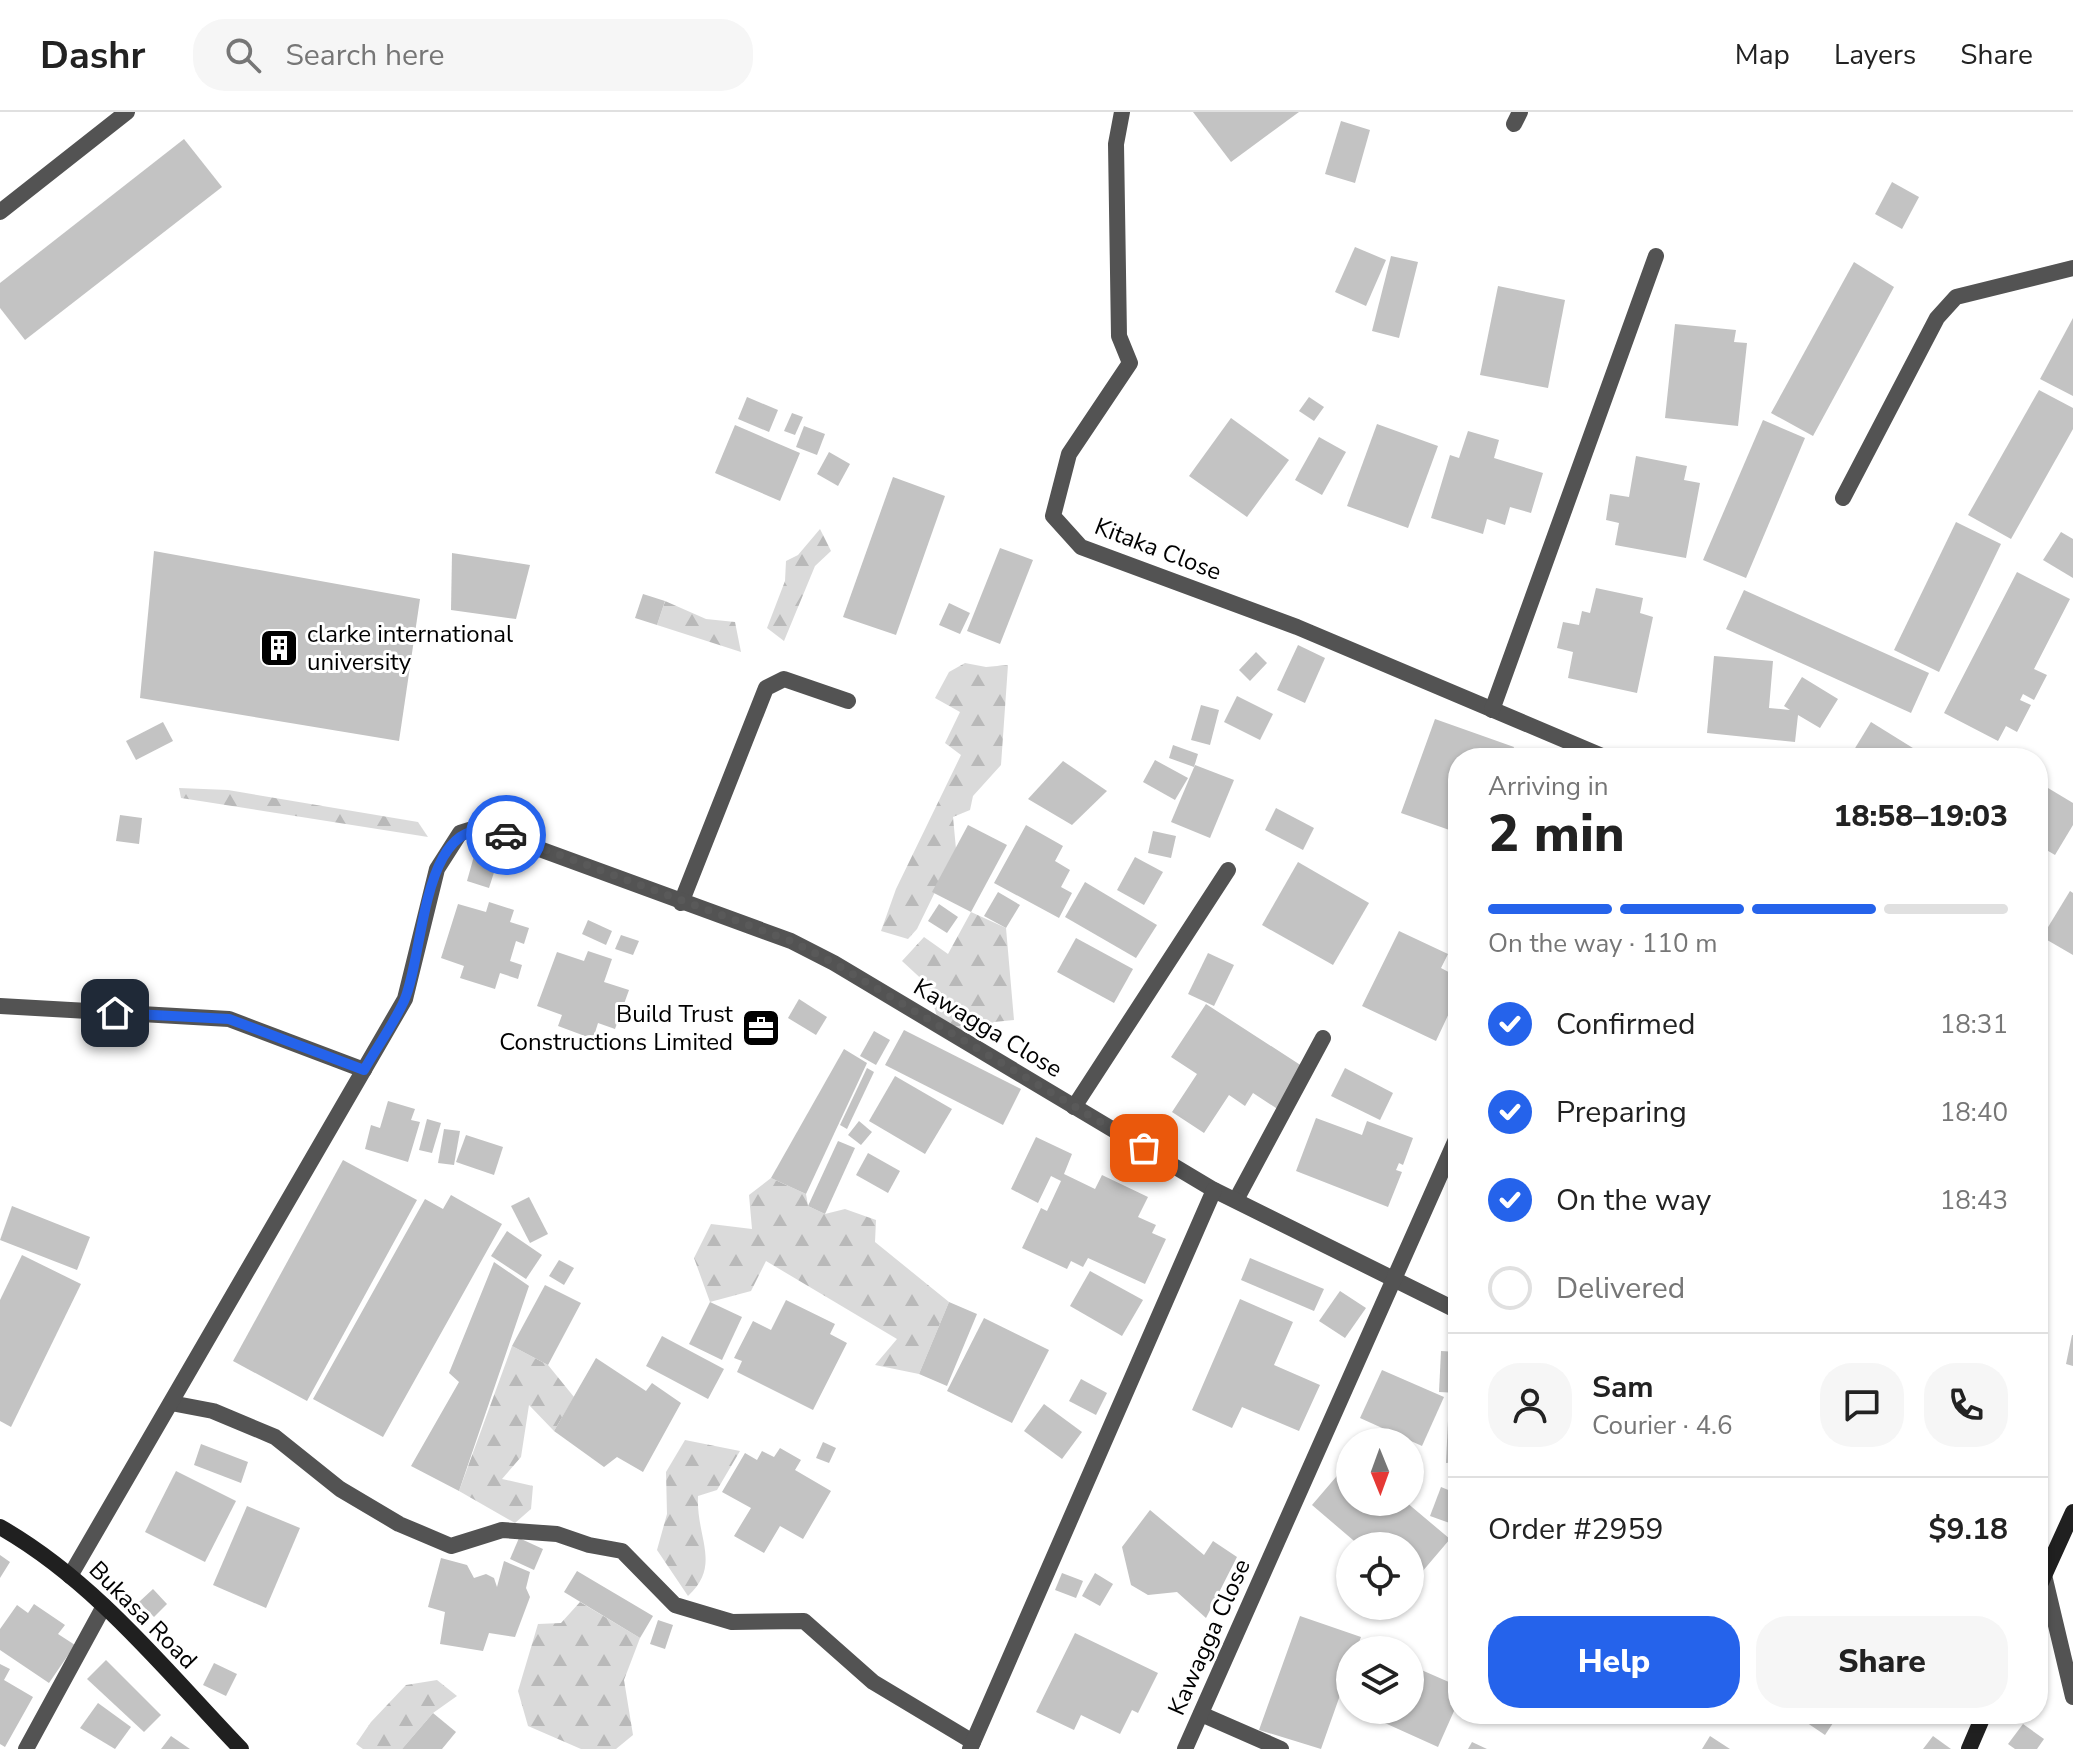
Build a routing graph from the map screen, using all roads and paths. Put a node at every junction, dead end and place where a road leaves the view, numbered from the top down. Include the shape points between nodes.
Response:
1 (127, 112) edge
2 (1122, 112) edge
3 (0, 212) edge
4 (1656, 256) dead end
5 (2073, 268) edge
6 (1843, 498) dead end
7 (848, 701) dead end
8 (1492, 710) junction
9 (1583, 748) edge
10 (1228, 870) dead end
11 (681, 903) junction
12 (0, 1006) edge
13 (1323, 1038) dead end
14 (364, 1070) junction
15 (1074, 1107) junction
16 (1448, 1158) edge
17 (1214, 1190) junction
18 (1236, 1200) junction
19 (1394, 1282) junction
20 (1448, 1306) edge
21 (171, 1403) junction
22 (2073, 1512) edge
23 (0, 1527) edge
24 (2048, 1563) edge
25 (70, 1576) junction
26 (104, 1606) junction
27 (2048, 1608) edge
28 (2073, 1697) edge
29 (1201, 1714) junction
30 (1980, 1724) edge
31 (971, 1745) edge
32 (26, 1749) edge
33 (241, 1749) edge
34 (1185, 1749) edge
35 (1281, 1749) edge
36 (1969, 1749) edge

1 - 3 street
2 - 8 street, Kitaka Close via 1116,144 1119,336 1130,363 1069,454 1053,516 1081,547 1297,627
4 - 8 street
5 - 6 street via 1956,297 1937,318
7 - 11 street via 784,679 766,688
8 - 9 street, Kitaka Close
10 - 15 street
11 - 14 street, Kawagga Close via 479,827 460,833 450,844 429,896 405,999
11 - 15 street, Kawagga Close via 791,941 834,963
12 - 14 street via 229,1019
13 - 18 street
14 - 21 street, Kawagga Close
15 - 17 street, Kawagga Close
16 - 19 street
17 - 18 street, Kawagga Close
17 - 31 street
18 - 19 street, Kawagga Close
19 - 20 street, Kawagga Close
19 - 29 street, Kawagga Close
21 - 25 street, Kawagga Close
21 - 31 street via 213,1411 275,1437 340,1489 399,1524 451,1546 502,1530 557,1534 622,1551 675,1605 732,1622 804,1621 873,1682
22 - 24 street
23 - 25 street, Bukasa Road
25 - 26 street, Bukasa Road
26 - 32 street
26 - 33 street, Bukasa Road
27 - 28 street
29 - 34 street, Kawagga Close
29 - 35 street
30 - 36 street

